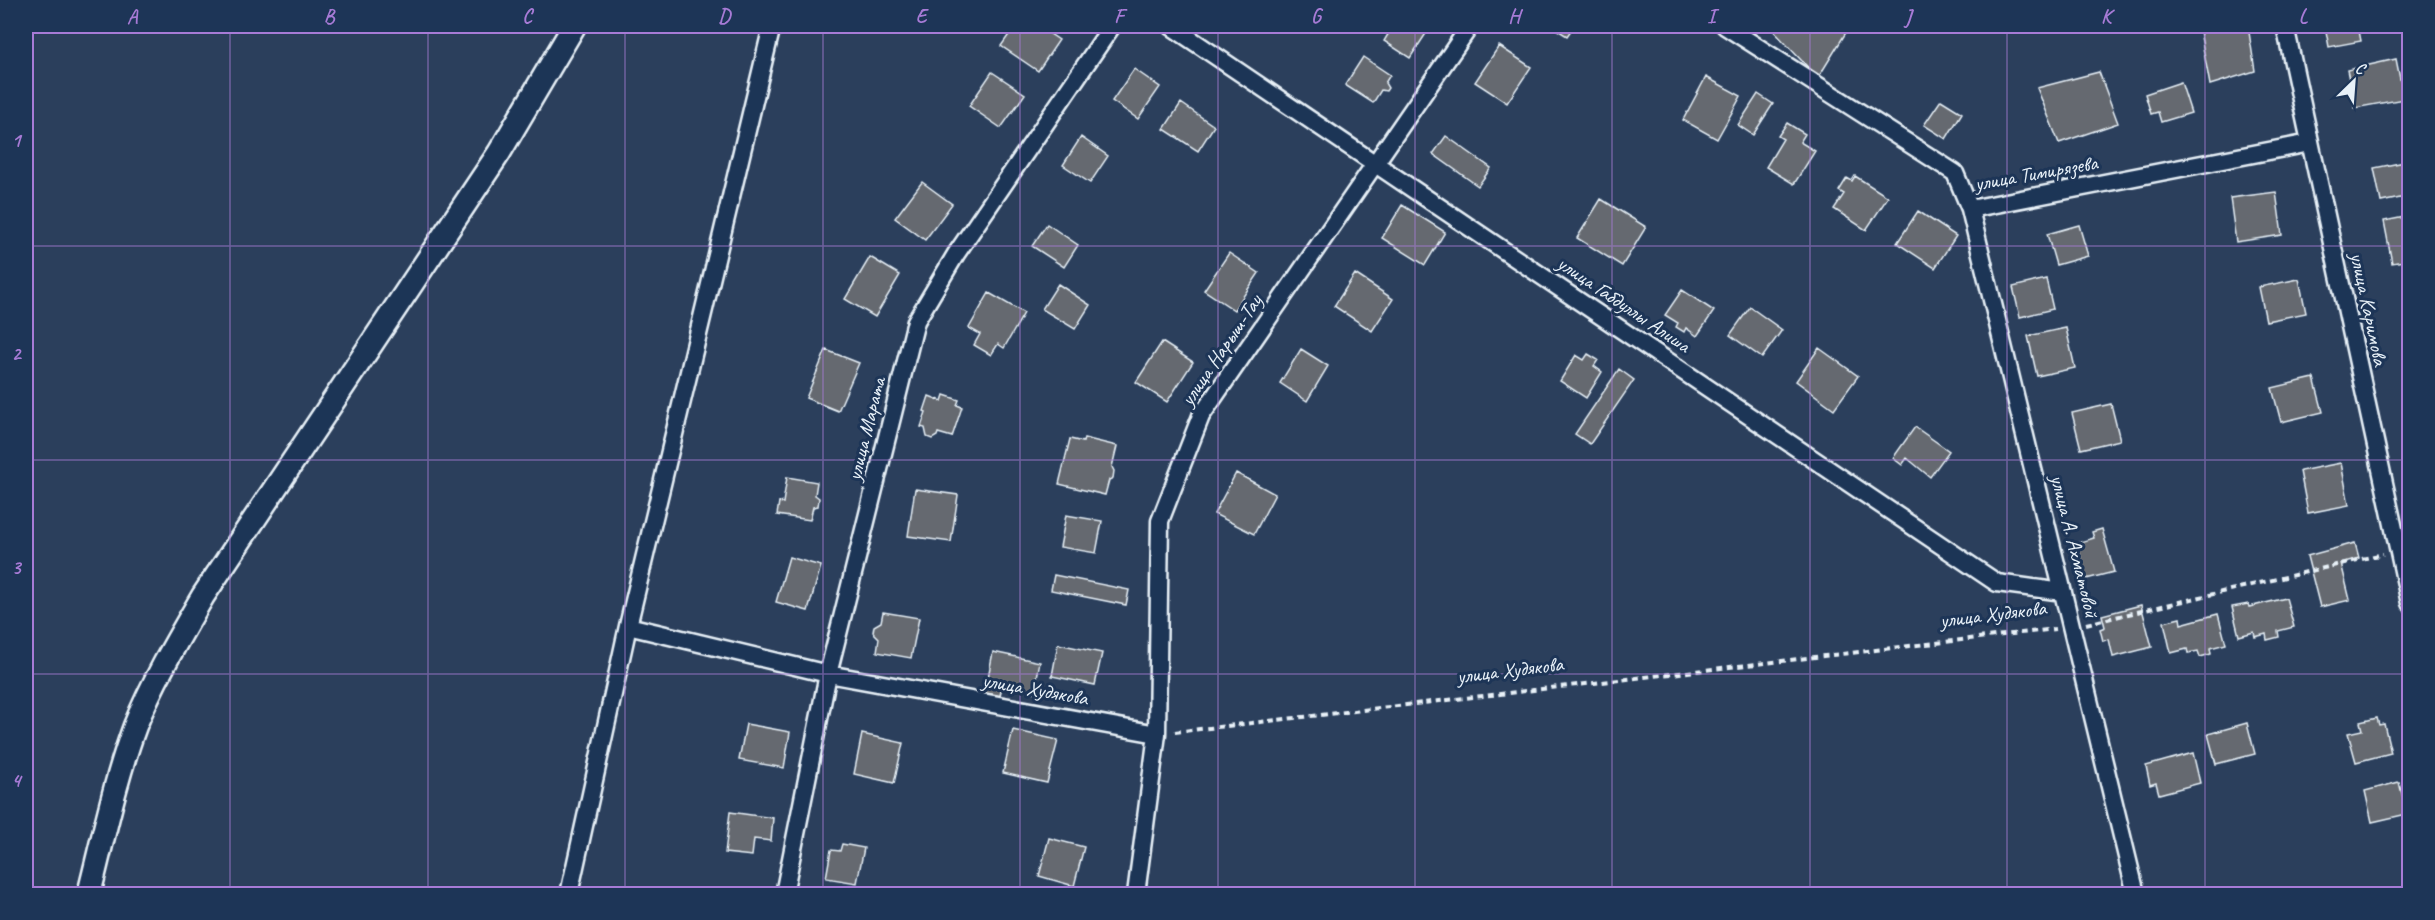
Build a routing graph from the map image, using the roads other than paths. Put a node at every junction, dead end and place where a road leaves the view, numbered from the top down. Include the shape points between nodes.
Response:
1 (574, 26) edge
2 (772, 26) edge
3 (1112, 26) edge
4 (1171, 26) edge
5 (1470, 26) edge
6 (1725, 26) edge
7 (2285, 26) edge
8 (2310, 143) junction
9 (1377, 163) junction
10 (1970, 209) junction
11 (2063, 592) junction
12 (2409, 603) edge
13 (628, 626) junction
14 (828, 674) junction
15 (1157, 734) junction
16 (89, 894) edge
17 (569, 894) edge
18 (784, 894) edge
19 (1136, 894) edge
20 (2136, 894) edge

1 - 16 main road via 499,153 172,648 135,728
2 - 13 street
3 - 14 street, улица Марата via 956,254 916,321
4 - 9 street, улица Габдуллы Алиша
5 - 9 street, улица Нарыш-Тау
6 - 10 street, улица Тимирязева via 1955,173
7 - 8 street, улица Каримова
8 - 10 street, улица Тимирязева
8 - 12 street, улица Каримова
9 - 11 street, улица Габдуллы Алиша via 1997,583
9 - 15 street, улица Нарыш-Тау via 1201,416 1160,521
10 - 11 street, улица А. Ахматовой
11 - 20 street, улица А. Ахматовой
13 - 14 street, улица Худякова
13 - 17 street
14 - 15 street, улица Худякова
14 - 18 street, улица Марата
15 - 19 street, улица Нарыш-Тау

